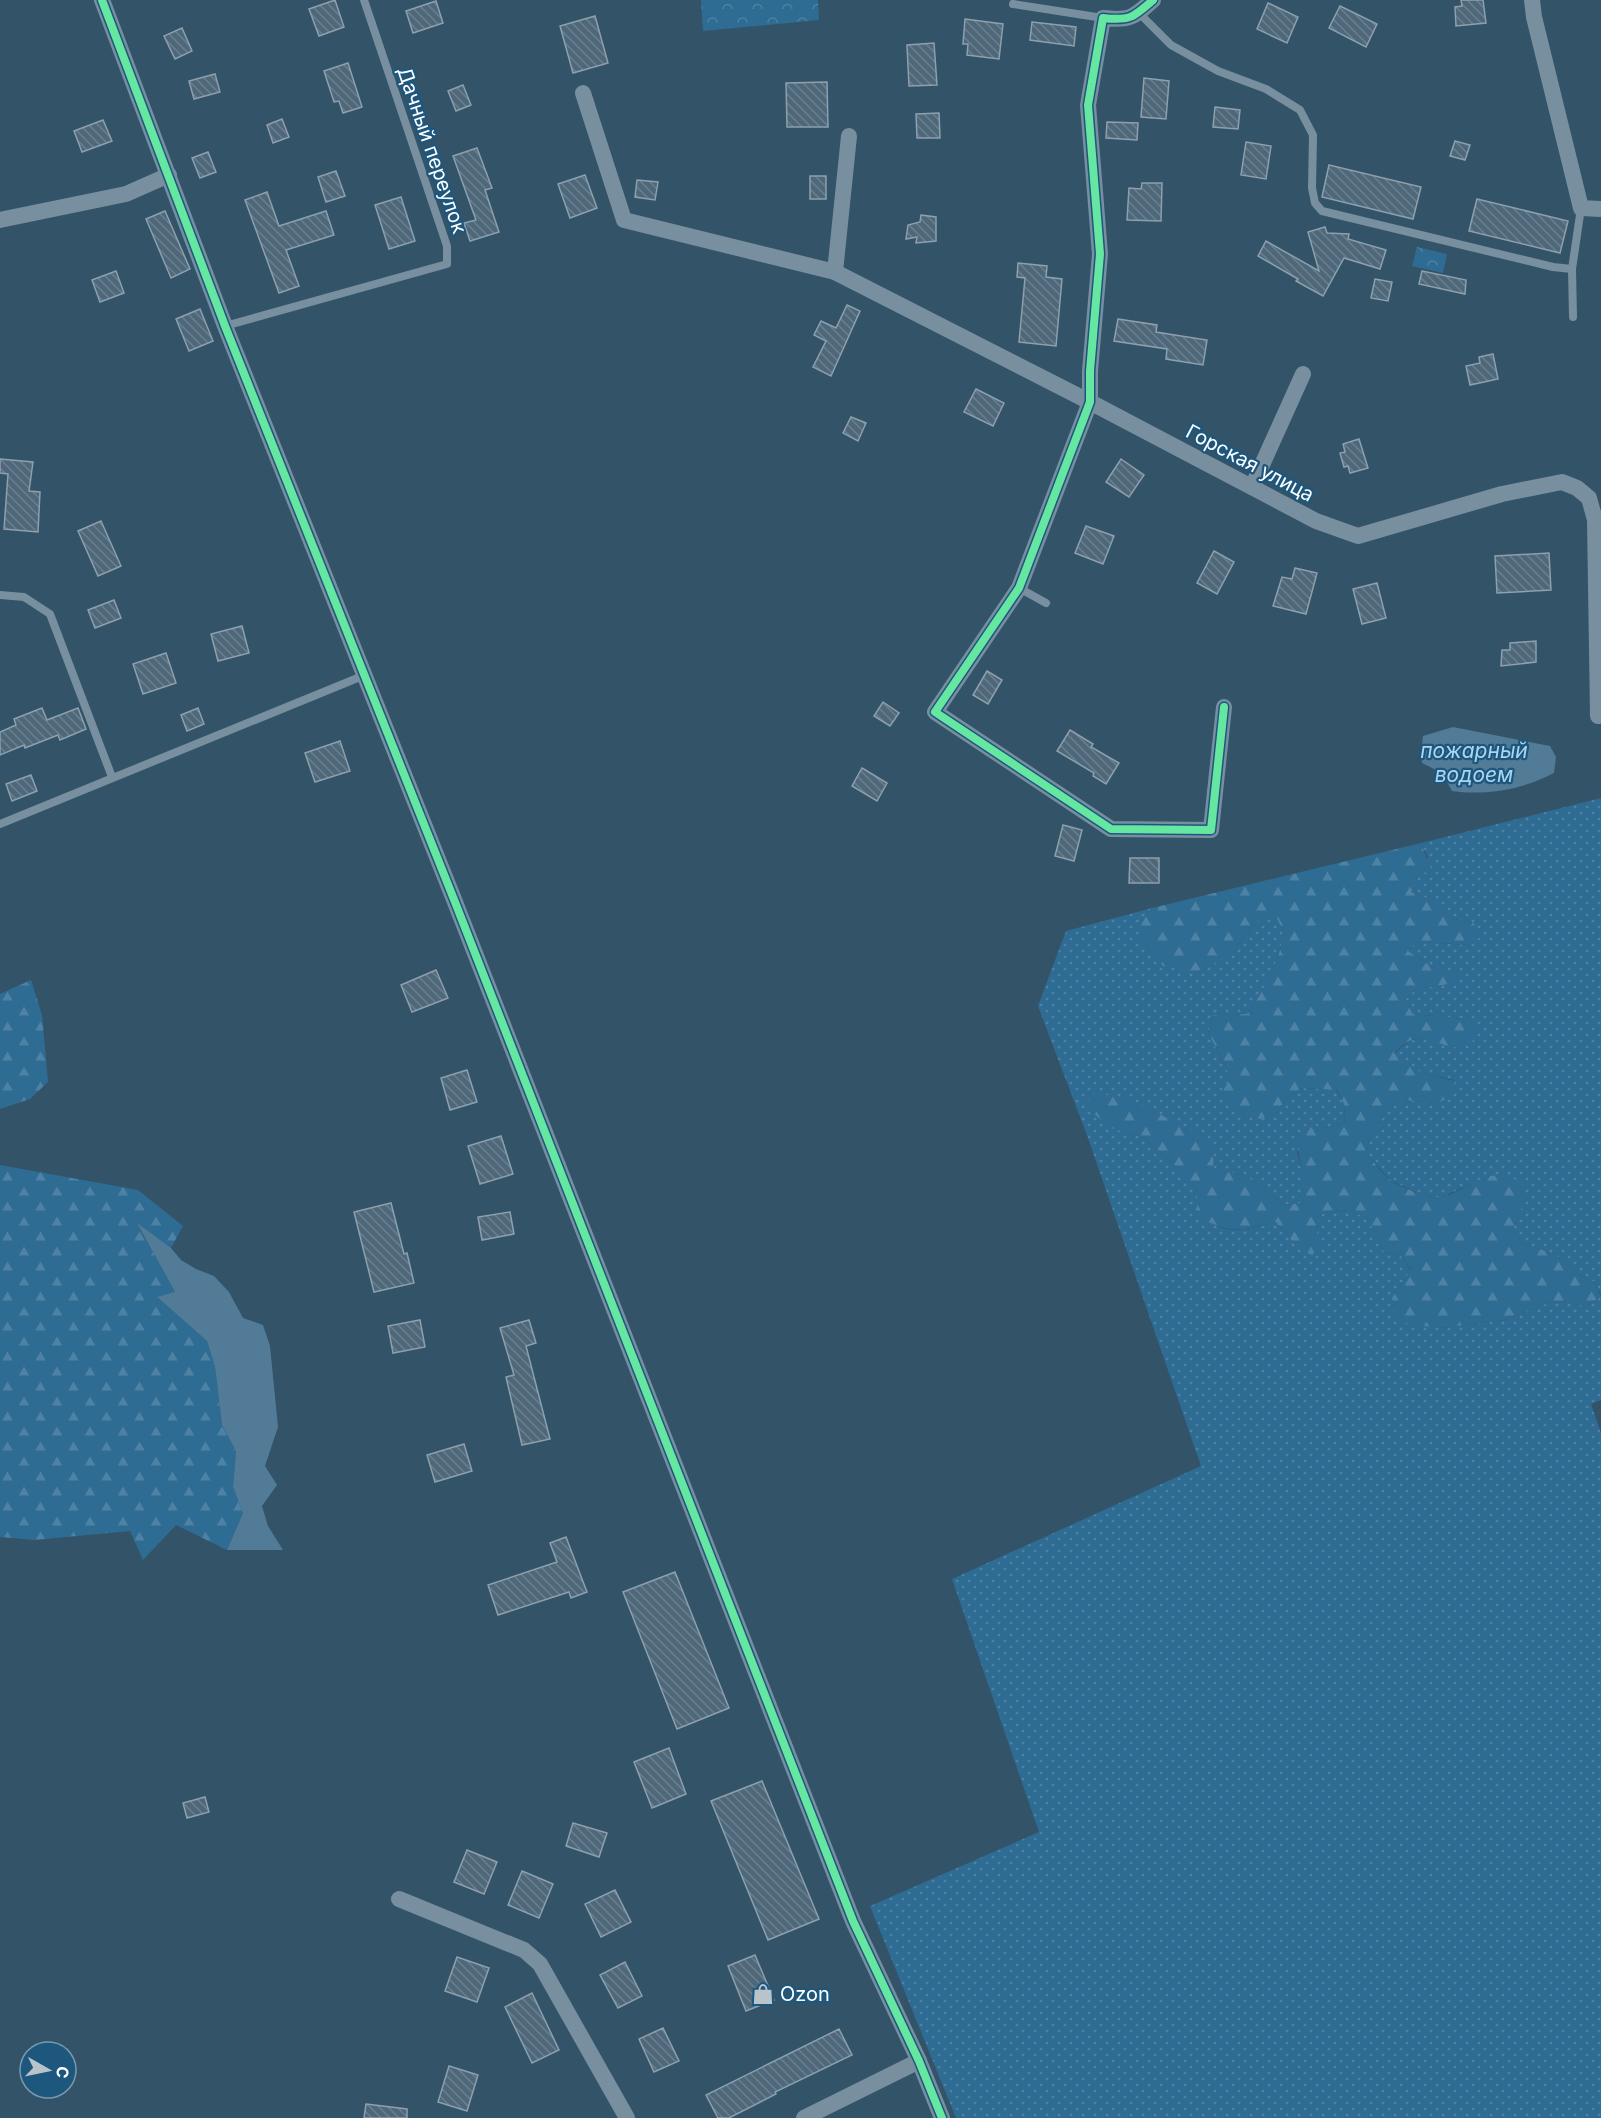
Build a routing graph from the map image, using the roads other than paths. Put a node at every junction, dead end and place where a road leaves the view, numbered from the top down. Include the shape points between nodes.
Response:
1 (102, 0) edge
2 (364, 0) edge
3 (1153, 0) edge
4 (1532, 0) edge
5 (1013, 4) dead end
6 (1139, 13) junction
7 (1102, 18) junction
8 (583, 93) dead end
9 (849, 136) dead end
10 (169, 175) junction
11 (1581, 208) junction
12 (1601, 208) edge
13 (0, 220) edge
14 (1572, 269) junction
15 (835, 272) junction
16 (1573, 317) dead end
17 (225, 326) junction
18 (1303, 374) dead end
19 (1089, 402) junction
20 (1252, 487) junction
21 (1019, 588) junction
22 (0, 595) edge
23 (1046, 603) dead end
24 (365, 675) junction
25 (1224, 707) dead end
26 (1598, 716) dead end
27 (112, 777) junction
28 (0, 824) edge
29 (399, 1899) dead end
30 (919, 2061) junction
31 (627, 2118) edge
32 (804, 2118) edge
33 (942, 2118) edge

1 - 10 street
2 - 17 lane, Дачный переулок via 447,246 447,264
3 - 6 street
4 - 11 street
5 - 7 lane
6 - 7 street via 1123,20
6 - 14 lane via 1171,45 1218,71 1266,89 1300,110 1313,135 1312,188 1315,203 1322,211
7 - 19 street via 1088,105 1100,254
8 - 15 street, Горская улица via 624,220
9 - 15 street
10 - 13 street via 126,194
10 - 17 street
11 - 12 street
11 - 14 lane
14 - 16 lane
15 - 19 street, Горская улица
17 - 24 street
18 - 20 street
19 - 20 street, Горская улица
19 - 21 street
20 - 26 street, Горская улица via 1316,521 1358,536 1502,494 1562,482 1577,488 1589,498 1594,520
21 - 23 lane
21 - 25 street via 935,712 1111,829 1211,830
22 - 27 lane via 24,597 50,614
24 - 27 lane
24 - 30 street via 849,1910
27 - 28 lane
29 - 31 street via 524,1950 540,1964
30 - 32 street
30 - 33 street

